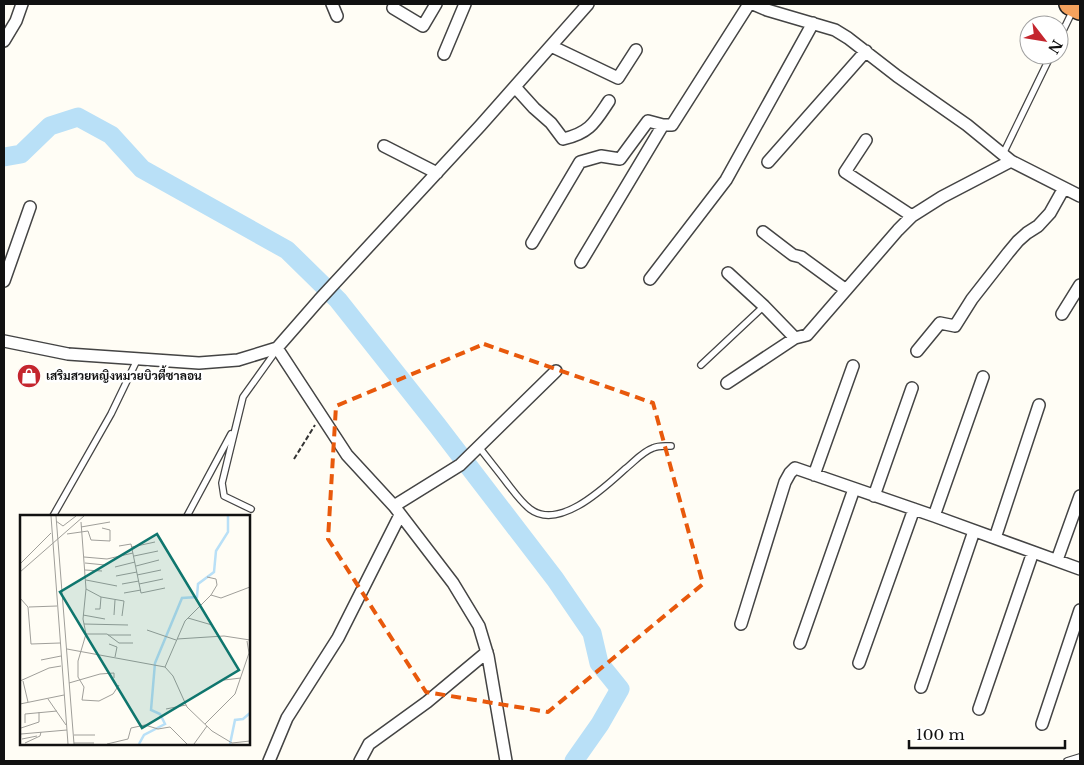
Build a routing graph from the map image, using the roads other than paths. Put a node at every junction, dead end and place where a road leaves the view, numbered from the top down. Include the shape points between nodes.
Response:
1 (22, 4) edge
2 (332, 4) edge
3 (436, 4) edge
4 (465, 4) edge
5 (588, 4) edge
6 (751, 4) edge
7 (1075, 6) edge
8 (393, 8) dead end
9 (337, 16) dead end
10 (1069, 18) edge
11 (813, 23) junction
12 (4, 41) edge
13 (551, 46) junction
14 (636, 50) dead end
15 (866, 51) junction
16 (444, 54) dead end
17 (1047, 65) edge
18 (515, 87) junction
19 (609, 100) dead end
20 (662, 125) junction
21 (866, 140) dead end
22 (384, 146) dead end
23 (1007, 157) junction
24 (768, 162) dead end
25 (438, 173) junction
26 (1064, 188) junction
27 (1080, 196) edge
28 (30, 207) dead end
29 (912, 216) junction
30 (763, 232) dead end
31 (532, 243) dead end
32 (581, 262) dead end
33 (728, 273) dead end
34 (650, 279) dead end
35 (4, 281) edge
36 (1080, 285) edge
37 (846, 290) junction
38 (764, 306) junction
39 (1062, 314) dead end
40 (794, 338) junction
41 (4, 341) edge
42 (277, 348) junction
43 (917, 351) dead end
44 (138, 358) junction
45 (702, 365) dead end
46 (853, 366) dead end
47 (556, 371) dead end
48 (983, 377) dead end
49 (727, 383) dead end
50 (912, 388) dead end
51 (1039, 405) dead end
52 (236, 425) junction
53 (671, 446) dead end
54 (475, 450) junction
55 (814, 475) junction
56 (854, 489) junction
57 (874, 496) junction
58 (1080, 496) edge
59 (251, 509) dead end
60 (914, 509) junction
61 (397, 510) junction
62 (54, 515) edge
63 (188, 515) edge
64 (934, 516) junction
65 (974, 531) junction
66 (995, 538) junction
67 (1034, 552) junction
68 (1057, 560) junction
69 (1080, 569) edge
70 (1080, 610) edge
71 (741, 624) dead end
72 (800, 643) dead end
73 (487, 652) junction
74 (859, 664) dead end
75 (921, 687) dead end
76 (979, 709) dead end
77 (1042, 724) dead end
78 (1080, 757) edge
79 (269, 761) edge
80 (360, 761) edge
81 (506, 761) edge
82 (1067, 761) edge

1 - 12 street
2 - 9 street
3 - 8 street via 423,26
4 - 16 street
5 - 13 street
6 - 11 street
6 - 20 street via 672,125
7 - 10 lane
11 - 15 street via 835,30
11 - 34 street via 726,180
13 - 14 street via 618,78
13 - 18 street
15 - 23 street
15 - 24 street
17 - 23 lane
18 - 19 street via 563,139 577,136 594,123
18 - 25 street
20 - 31 street via 648,121 620,159 602,156 580,162
20 - 32 street
21 - 29 street via 844,172
22 - 25 street
23 - 26 street
23 - 29 street
25 - 42 street
26 - 27 street
26 - 43 street via 1050,214 1018,241 955,326 940,323
28 - 35 street
29 - 37 street
30 - 37 street
33 - 38 street
36 - 39 street
37 - 40 street via 807,335
38 - 40 street
38 - 45 lane
40 - 49 street
41 - 44 street via 68,354
42 - 44 street via 238,360 199,363
42 - 52 lane via 243,397
42 - 61 street via 347,455
44 - 62 lane via 111,414
46 - 55 street
47 - 54 street
48 - 64 street
50 - 57 street
51 - 66 street
52 - 59 lane via 222,483 224,496
52 - 63 lane
53 - 54 lane via 662,445 643,453 580,505 553,515 532,510 521,501
54 - 61 street via 460,465
55 - 56 street
55 - 71 street via 795,468 790,473
56 - 57 street
56 - 72 street
57 - 60 street
58 - 68 street
60 - 64 street
60 - 74 street
61 - 73 street via 453,583 479,626
61 - 79 street via 338,638 287,718
64 - 65 street
65 - 66 street
65 - 75 street
66 - 67 street
67 - 68 street
67 - 76 street
68 - 69 street
70 - 77 street
73 - 80 street via 427,702 368,744
73 - 81 street
78 - 82 lane

